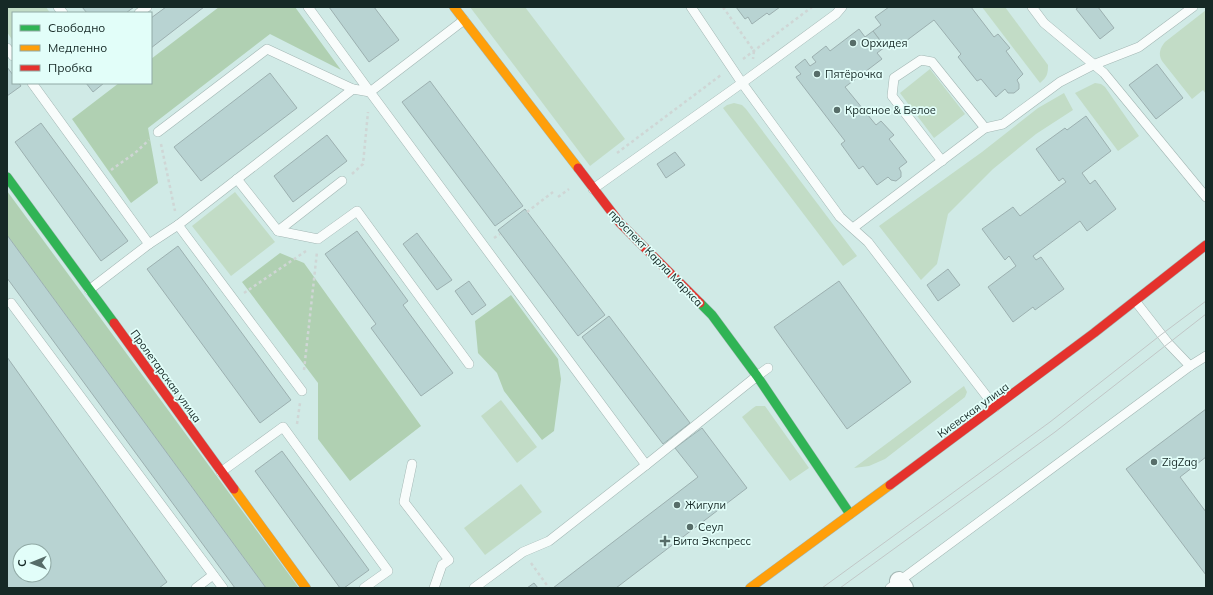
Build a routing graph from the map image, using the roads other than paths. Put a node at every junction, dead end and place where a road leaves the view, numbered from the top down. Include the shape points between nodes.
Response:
1 (308, 7) edge
2 (454, 7) edge
3 (691, 7) edge
4 (842, 7) edge
5 (1032, 7) edge
6 (1193, 7) edge
7 (464, 20) junction
8 (1093, 65) junction
9 (742, 83) junction
10 (33, 84) edge
11 (353, 89) junction
12 (370, 92) junction
13 (985, 128) junction
14 (158, 132) road end
15 (942, 161) junction
16 (7, 177) edge
17 (237, 179) junction
18 (342, 181) road end
19 (593, 189) junction
20 (1206, 197) edge
21 (178, 225) junction
22 (853, 228) junction
23 (278, 231) junction
24 (149, 244) junction
25 (1206, 245) edge
26 (89, 290) junction
27 (1136, 302) junction
28 (11, 303) dead end
29 (1206, 356) edge
30 (468, 364) dead end
31 (1190, 366) junction
32 (768, 368) dead end
33 (757, 376) junction
34 (302, 391) road end
35 (996, 409) junction
36 (412, 464) dead end
37 (646, 465) junction
38 (221, 472) junction
39 (850, 514) junction
40 (213, 575) junction
41 (897, 586) edge
42 (196, 588) edge
43 (223, 588) edge
44 (306, 588) edge
45 (364, 588) edge
46 (434, 588) edge
47 (474, 588) edge
48 (750, 588) edge

1 - 12 lane
2 - 7 street, проспект Карла Маркса
3 - 9 lane
4 - 9 lane
5 - 8 lane via 1044,23
6 - 8 lane via 1139,47
7 - 12 lane
7 - 19 street, проспект Карла Маркса
8 - 13 lane via 1060,82 1003,124
8 - 20 lane via 1104,73
9 - 19 lane
9 - 22 lane via 840,216
10 - 24 lane
11 - 12 lane
11 - 14 lane via 267,49
11 - 17 lane
12 - 37 lane
13 - 15 lane
13 - 15 lane via 932,62 920,60 894,78 892,96
15 - 22 lane
16 - 26 street, Пролетарская улица
17 - 21 lane
17 - 23 lane
18 - 23 lane
19 - 33 street, проспект Карла Маркса via 620,223 712,315
21 - 24 lane
21 - 34 lane
22 - 35 lane via 868,242
23 - 30 lane via 318,241 357,212
24 - 26 lane
25 - 27 street, Киевская улица
26 - 38 street, Пролетарская улица
27 - 31 lane
27 - 35 street, Киевская улица
28 - 40 lane
29 - 31 lane
31 - 41 lane
32 - 33 lane
33 - 37 lane
33 - 39 street, проспект Карла Маркса
35 - 39 street, Киевская улица
36 - 46 lane via 404,502 449,560 442,566
37 - 47 lane via 548,541 523,552
38 - 44 street, Пролетарская улица
38 - 45 lane via 283,427 388,571
39 - 48 street, Киевская улица
40 - 42 lane
40 - 43 lane

